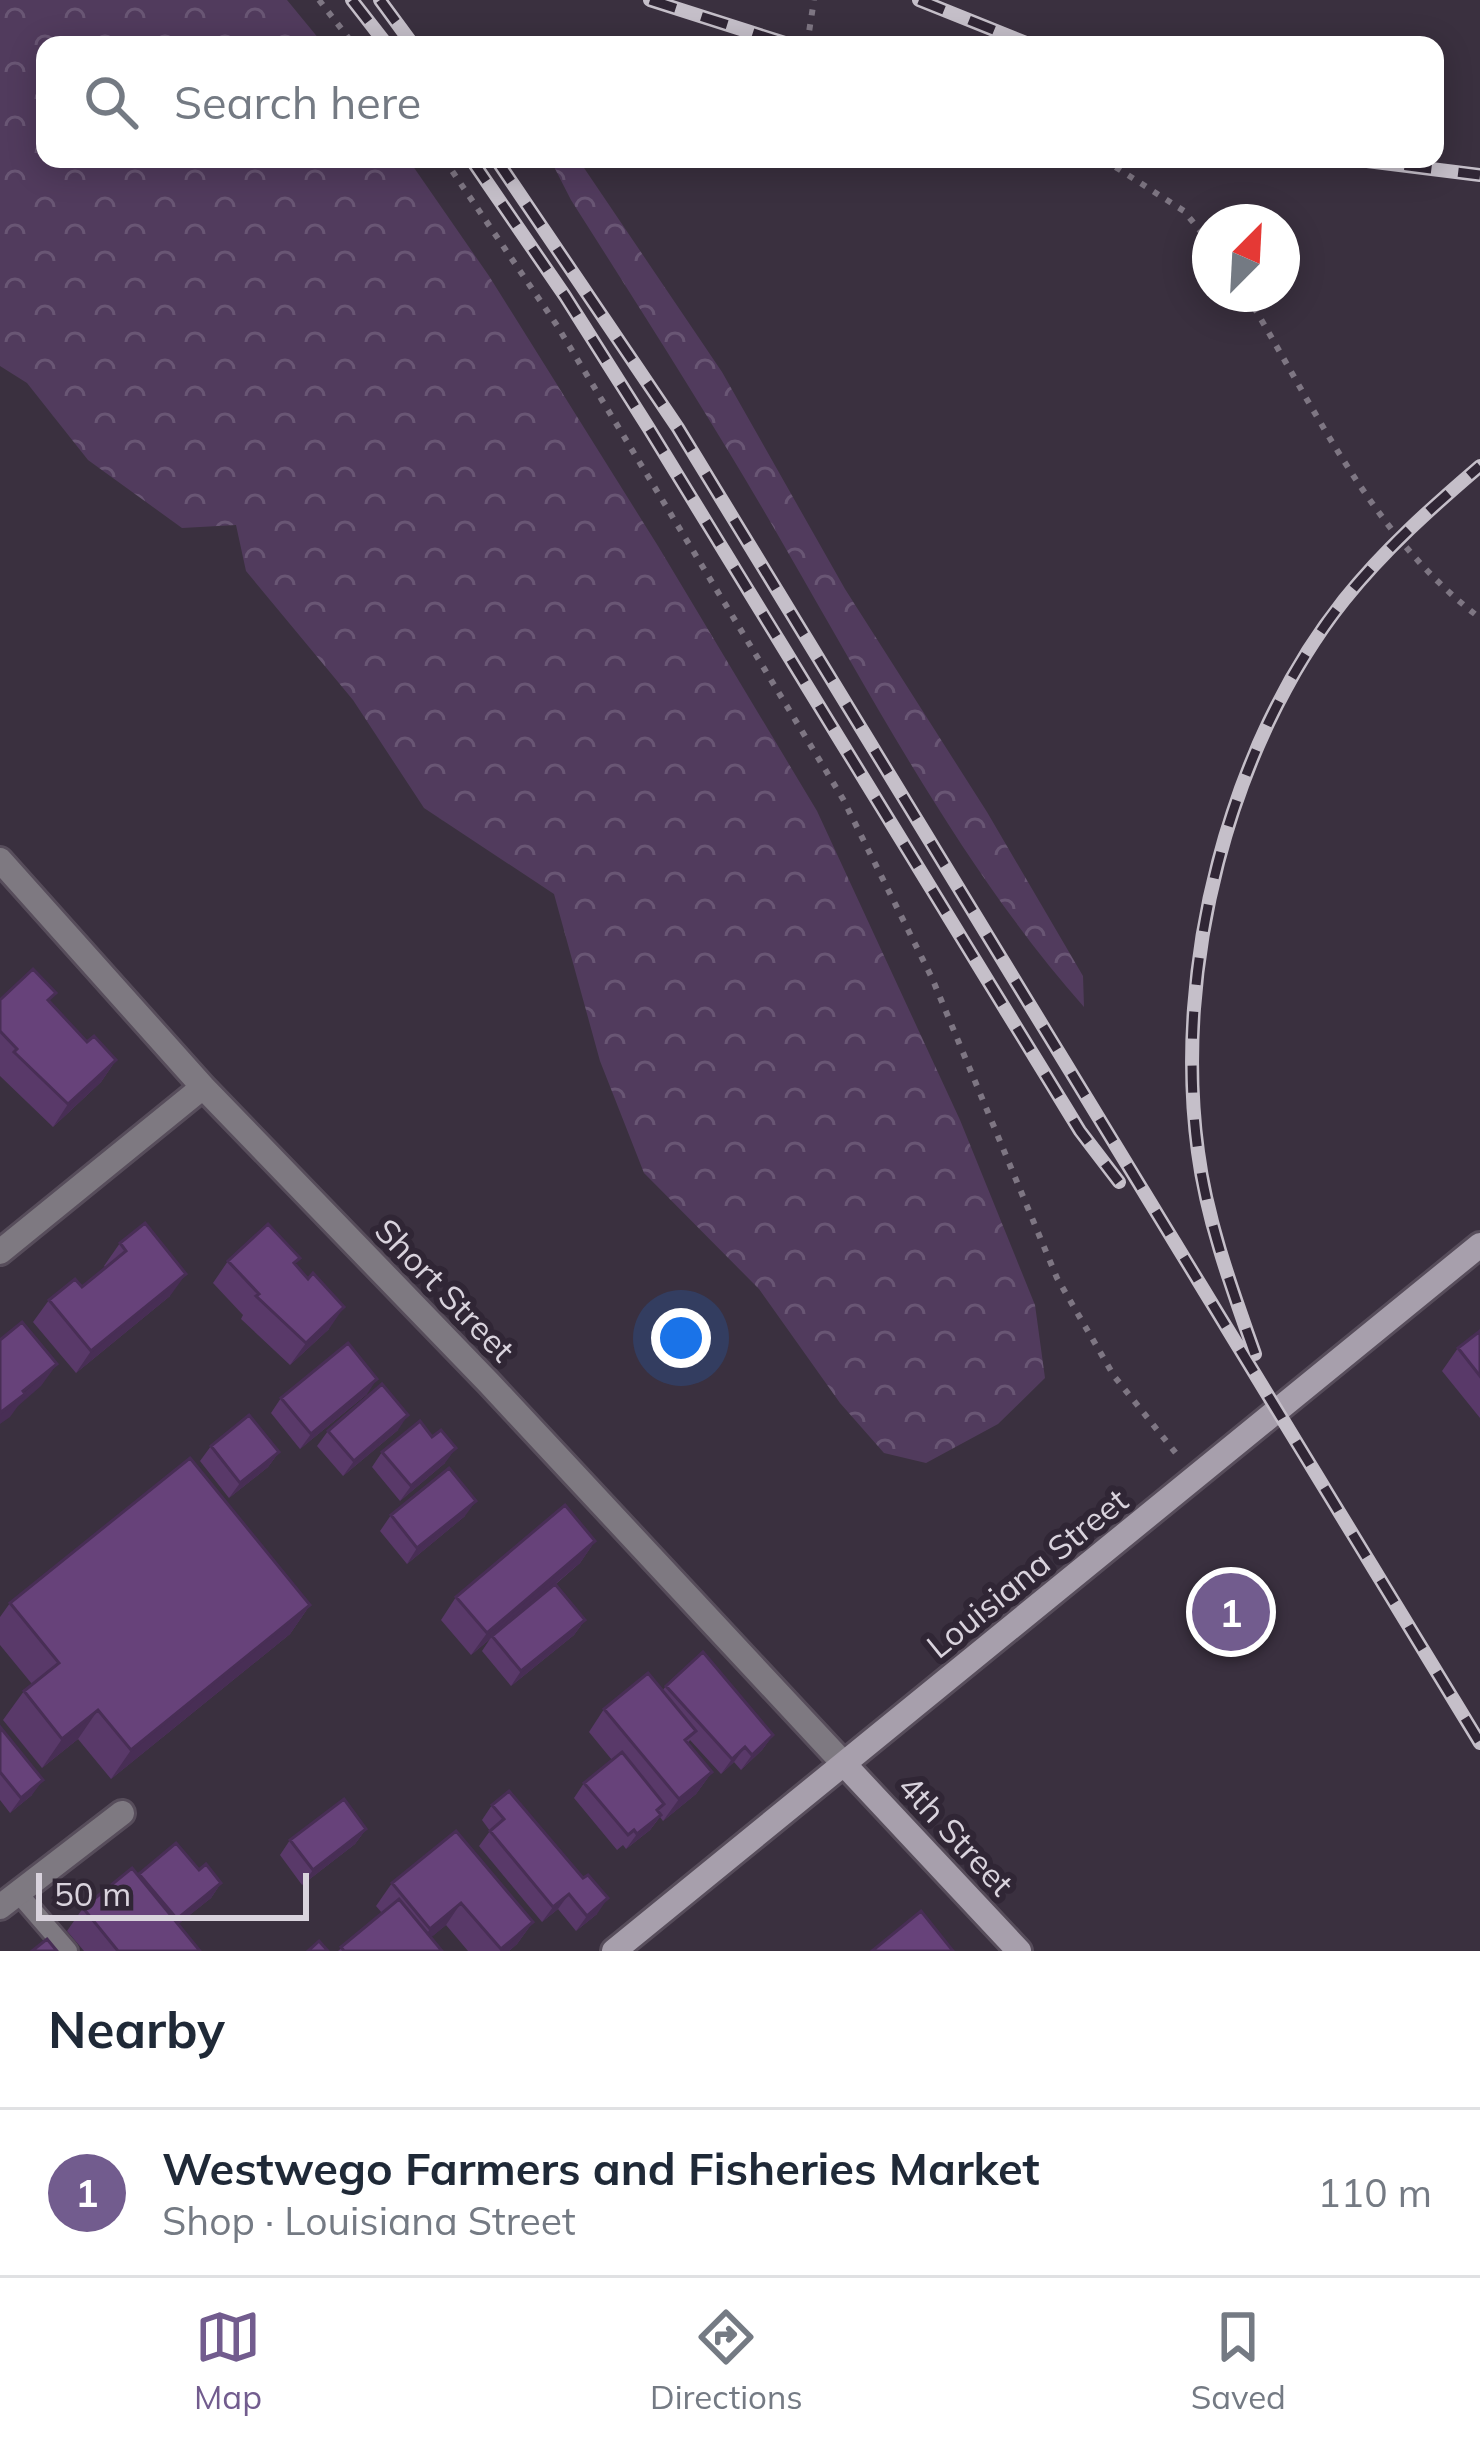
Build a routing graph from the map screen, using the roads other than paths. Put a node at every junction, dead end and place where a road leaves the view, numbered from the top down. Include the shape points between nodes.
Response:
1 (0, 860) edge
2 (203, 1087) junction
3 (1480, 1245) edge
4 (0, 1252) edge
5 (844, 1764) junction
6 (122, 1813) dead end
7 (9, 1900) edge
8 (68, 1951) edge
9 (614, 1951) edge
10 (1019, 1951) edge

1 - 2 street, Short Street
2 - 4 street
2 - 5 street, Short Street
3 - 5 main road, Louisiana Street
5 - 9 main road, Louisiana Street
5 - 10 main road, 4th Street
6 - 7 street
7 - 8 lane

